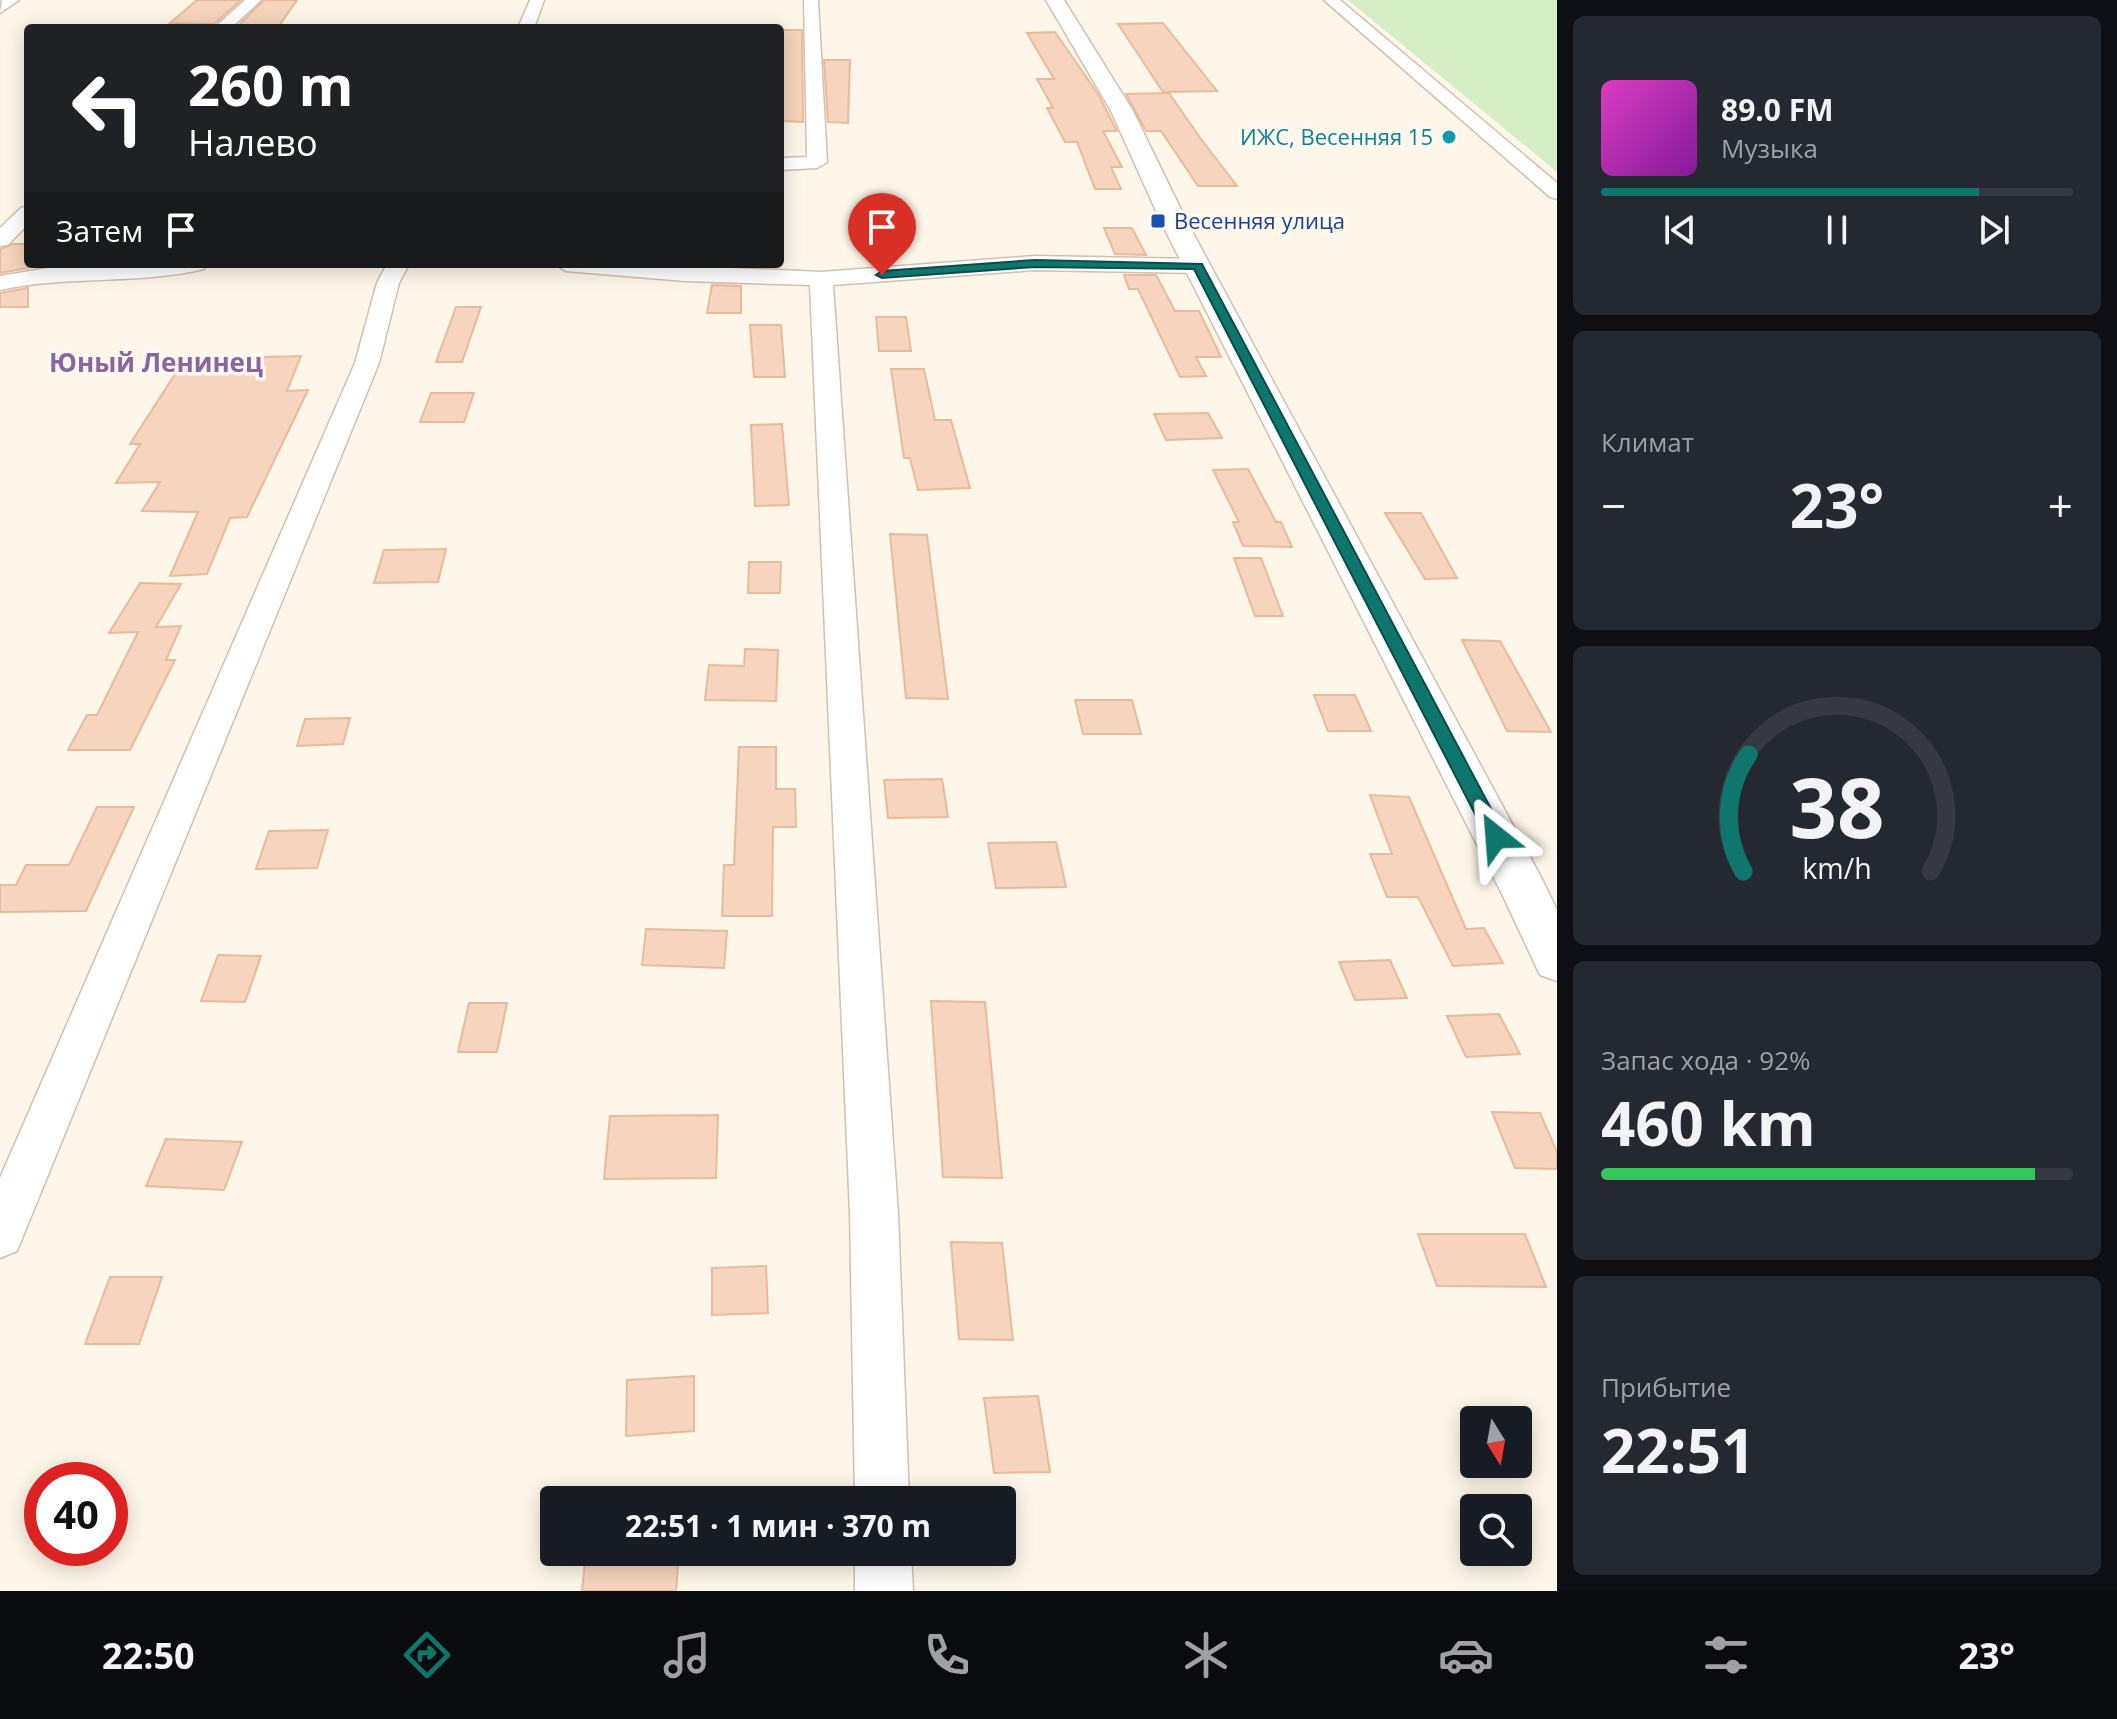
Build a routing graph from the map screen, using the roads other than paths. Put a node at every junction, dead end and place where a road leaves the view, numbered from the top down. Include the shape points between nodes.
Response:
1 (12, 0) edge
2 (254, 0) edge
3 (537, 0) edge
4 (811, 0) edge
5 (1055, 0) edge
6 (1331, 0) edge
7 (0, 8) edge
8 (227, 24) edge
9 (528, 24) edge
10 (784, 164) edge
11 (1557, 193) edge
12 (24, 216) edge
13 (0, 240) edge
14 (1198, 266) junction
15 (169, 268) edge
16 (396, 268) edge
17 (661, 268) edge
18 (685, 269) edge
19 (821, 279) junction
20 (0, 283) edge
21 (1557, 960) edge
22 (0, 1234) edge
23 (882, 1486) edge
24 (883, 1566) edge
25 (884, 1591) edge

1 - 7 street
2 - 8 street
3 - 9 street
4 - 10 street via 817,162
5 - 14 street via 1122,111
6 - 11 street
12 - 13 street
14 - 19 street via 1035,263
14 - 21 street
15 - 20 street via 54,274
16 - 22 street via 367,363
17 - 18 street
18 - 19 street
19 - 23 street via 874,1213
24 - 25 street

